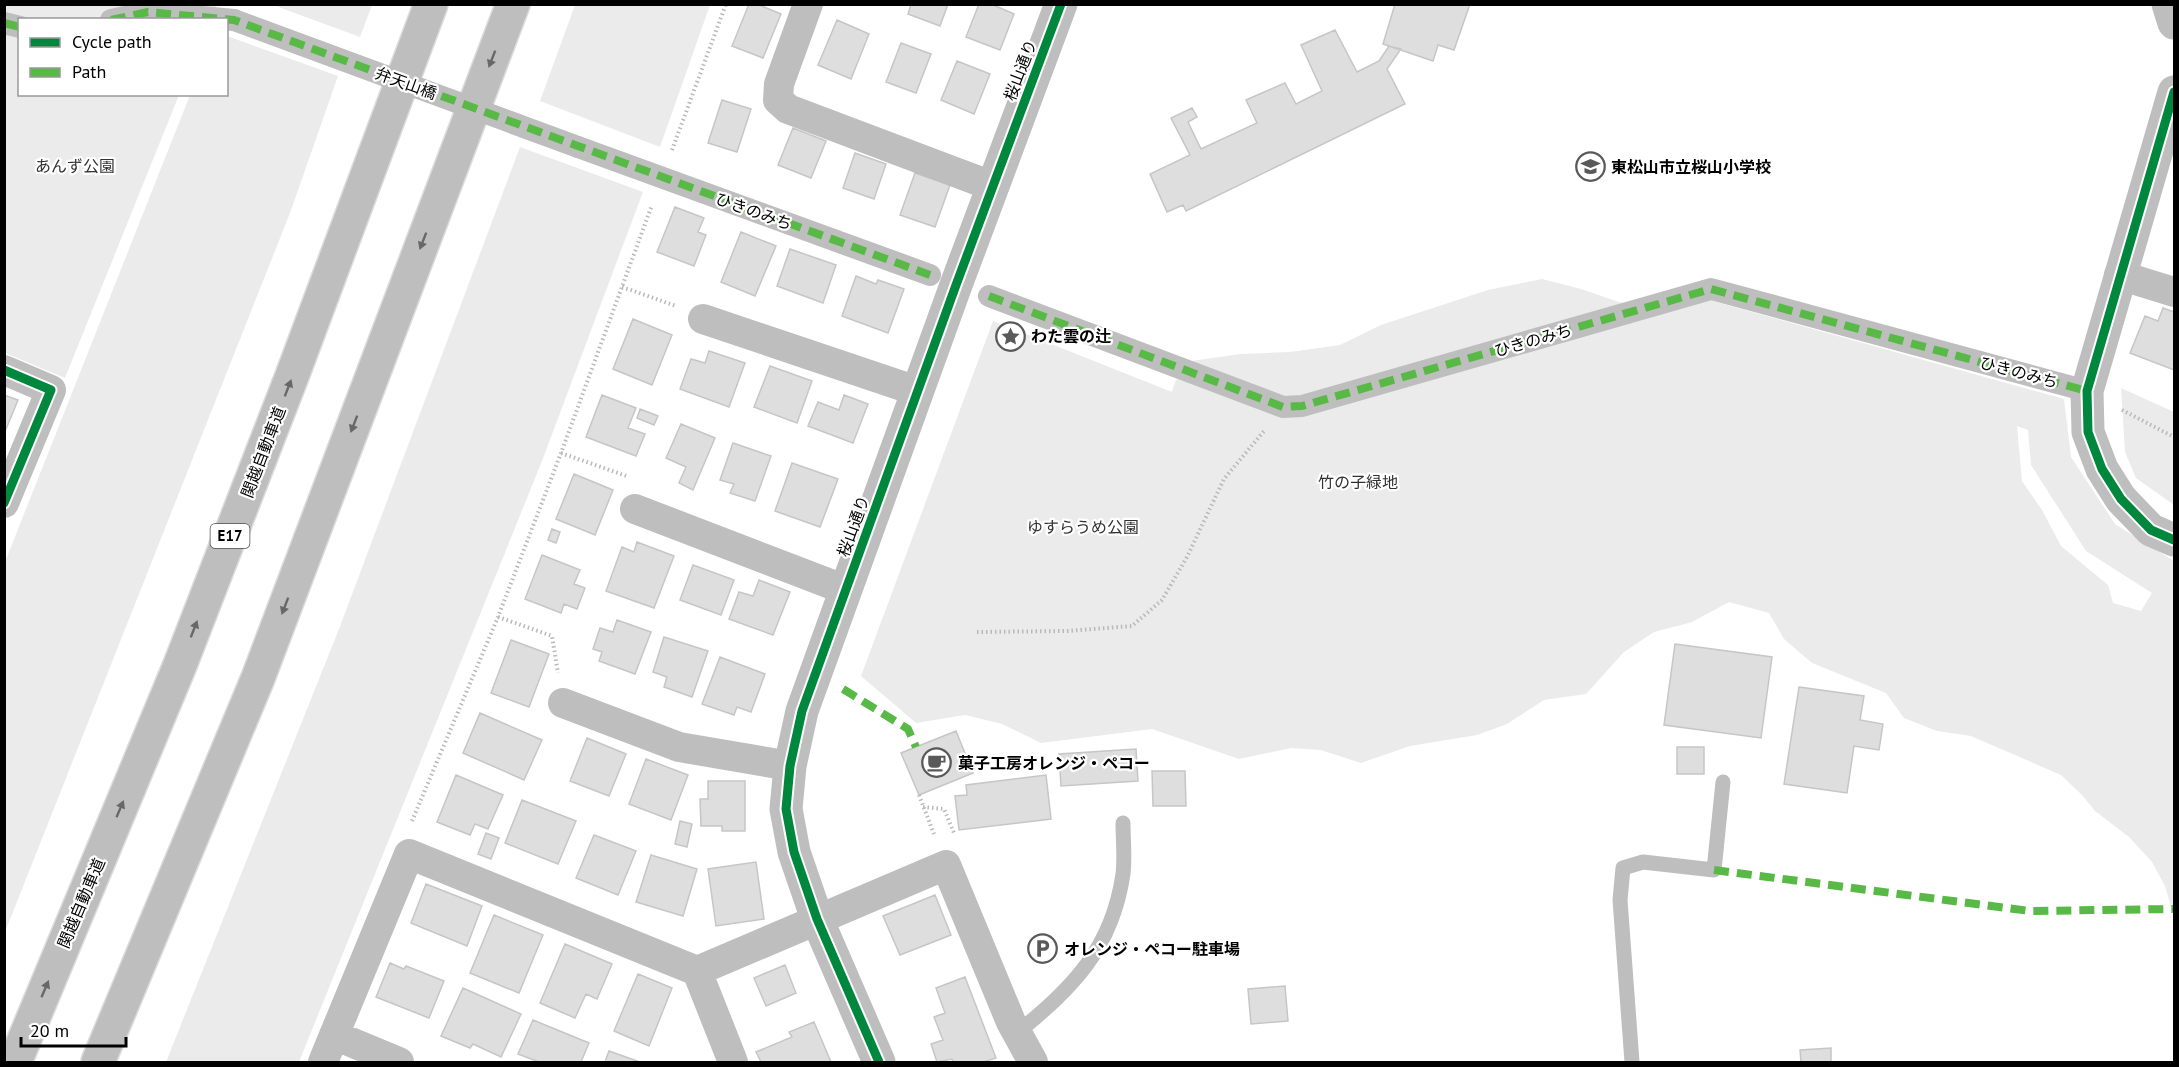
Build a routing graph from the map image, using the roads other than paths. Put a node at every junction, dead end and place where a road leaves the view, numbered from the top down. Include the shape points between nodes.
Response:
1 (431, 4) edge
2 (513, 4) edge
3 (808, 4) edge
4 (2168, 4) edge
5 (1055, 6) edge
6 (120, 18) edge
7 (212, 18) edge
8 (228, 19) edge
9 (2175, 23) edge
10 (2175, 92) edge
11 (578, 147) joint
12 (992, 186) junction
13 (930, 275) dead end
14 (2120, 275) junction
15 (2175, 292) edge
16 (988, 296) dead end
17 (703, 319) road end
18 (4, 370) edge
19 (917, 391) junction
20 (2087, 391) junction
21 (4, 503) edge
22 (635, 509) road end
23 (2175, 540) edge
24 (846, 590) junction
25 (563, 703) road end
26 (790, 766) junction
27 (1723, 782) dead end
28 (1123, 823) dead end
29 (817, 919) junction
30 (697, 971) junction
31 (1017, 1033) junction
32 (334, 1035) junction
33 (15, 1062) edge
34 (98, 1062) edge
35 (323, 1062) edge
36 (399, 1062) edge
37 (732, 1062) edge
38 (879, 1062) edge
39 (1033, 1062) edge
40 (1632, 1062) edge

33 -> 1 main road, 関越自動車道 / E17 via 180,665
2 -> 34 main road via 258,678
3 - 12 street via 779,84 777,100 788,110
4 - 9 main road
5 - 12 main road, 桜山通り
6 - 7 street, 弁天山橋, bridge via 148,12
8 - 11 street, 弁天山橋, bridge
10 - 14 main road
11 - 13 street, ひきのみち
12 - 19 main road, 桜山通り
14 - 15 street
14 - 20 main road
16 - 20 street, ひきのみち via 1283,407 1302,406 1711,289
17 - 19 street
18 - 21 street via 51,390
19 - 24 main road, 桜山通り
20 - 23 main road via 2088,432 2102,470 2121,499 2151,530
22 - 24 street
24 - 26 main road, 桜山通り via 802,711
25 - 26 street via 679,747
26 - 29 main road, 桜山通り via 786,809 794,852
27 - 40 lane via 1714,870 1643,862 1623,868 1620,900
28 - 31 lane via 1123,872 1114,917 1093,958 1058,999
29 - 30 street
29 - 31 street via 946,865
29 - 38 main road, 桜山通り
30 - 32 street via 409,854
30 - 37 street
31 - 39 street
32 - 35 street
32 - 36 street

